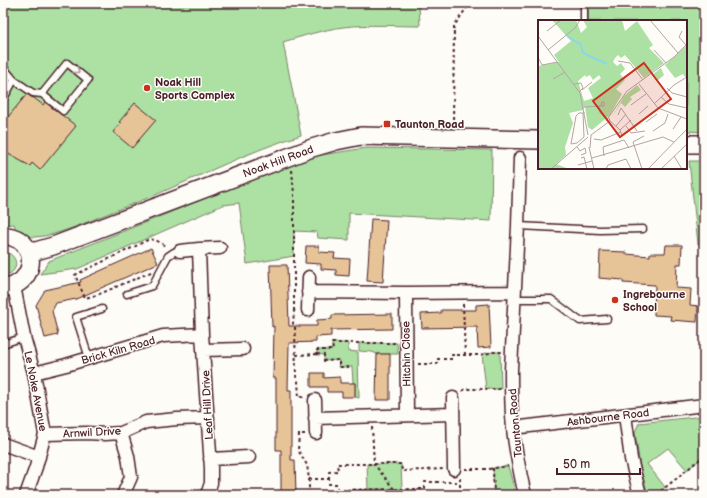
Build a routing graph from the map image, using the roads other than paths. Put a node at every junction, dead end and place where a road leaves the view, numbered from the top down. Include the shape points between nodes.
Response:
1 (584, 3) edge
2 (584, 20) edge
3 (3, 67) edge
4 (14, 80) junction
5 (42, 94) junction
6 (3, 100) edge
7 (538, 140) edge
8 (687, 144) edge
9 (704, 144) edge
10 (520, 158) dead end
11 (518, 226) junction
12 (643, 229) dead end
13 (3, 236) edge
14 (220, 248) dead end
15 (199, 249) junction
16 (177, 251) joint
17 (29, 253) junction
18 (309, 277) dead end
19 (9, 287) edge
20 (308, 292) junction
21 (127, 294) dead end
22 (406, 294) junction
23 (514, 296) junction
24 (102, 309) dead end
25 (308, 310) road end
26 (607, 320) dead end
27 (202, 334) junction
28 (24, 337) junction
29 (3, 344) edge
30 (243, 349) dead end
31 (203, 350) junction
32 (89, 358) junction
33 (34, 373) junction
34 (452, 398) road end
35 (315, 400) road end
36 (704, 405) edge
37 (453, 414) junction
38 (407, 415) junction
39 (625, 415) junction
40 (208, 418) junction
41 (316, 418) junction
42 (513, 428) junction
43 (121, 433) junction
44 (316, 433) road end
45 (45, 434) junction
46 (3, 444) edge
47 (39, 457) junction
48 (249, 457) dead end
49 (210, 459) junction
50 (457, 469) road end
51 (26, 495) edge
52 (123, 495) edge
53 (207, 495) edge
54 (525, 495) edge
55 (640, 495) edge

1 - 2 lane
3 - 4 lane
4 - 5 lane via 33,93
4 - 6 lane
5 -> 5 lane via 67,63 88,80 63,111
7 - 17 street, Noak Hill Road via 361,136 336,141
8 - 9 street
10 - 11 street, Taunton Road
11 - 12 lane via 600,230
11 - 23 street, Taunton Road
13 - 17 street via 20,241
14 - 15 street
15 - 16 street
15 - 27 street, Leaf Hill Drive
16 - 21 lane via 168,256 152,286
17 - 19 street via 30,268 26,277
18 - 20 street
19 - 28 street, Le Noke Avenue
20 - 22 street
20 - 25 street
22 - 23 street via 463,292
22 - 38 street, Hitchin Close
23 - 26 lane via 551,299 580,321
23 - 42 street, Taunton Road via 511,389
24 - 32 lane via 76,317
27 - 31 street, Leaf Hill Drive
27 - 32 street, Brick Kiln Road via 163,336
28 - 29 lane
28 - 33 street, Le Noke Avenue
30 - 31 street
31 - 40 street, Leaf Hill Drive
32 - 33 street, Brick Kiln Road
33 - 45 street, Le Noke Avenue
34 - 37 street
35 - 41 street
36 - 39 street, Ashbourne Road
37 - 38 street
37 - 50 street
38 - 41 street
39 - 42 street, Ashbourne Road
39 - 55 street via 631,459
40 - 43 street, Arnwil Drive via 146,422
40 - 49 street, Leaf Hill Drive
41 - 44 street
42 - 54 street, Taunton Road
43 - 45 street, Arnwil Drive
43 - 52 street via 131,477
45 - 47 street, Le Noke Avenue
46 - 47 street
47 - 51 street, Le Noke Avenue
48 - 49 street
49 - 53 street, Leaf Hill Drive via 211,483

